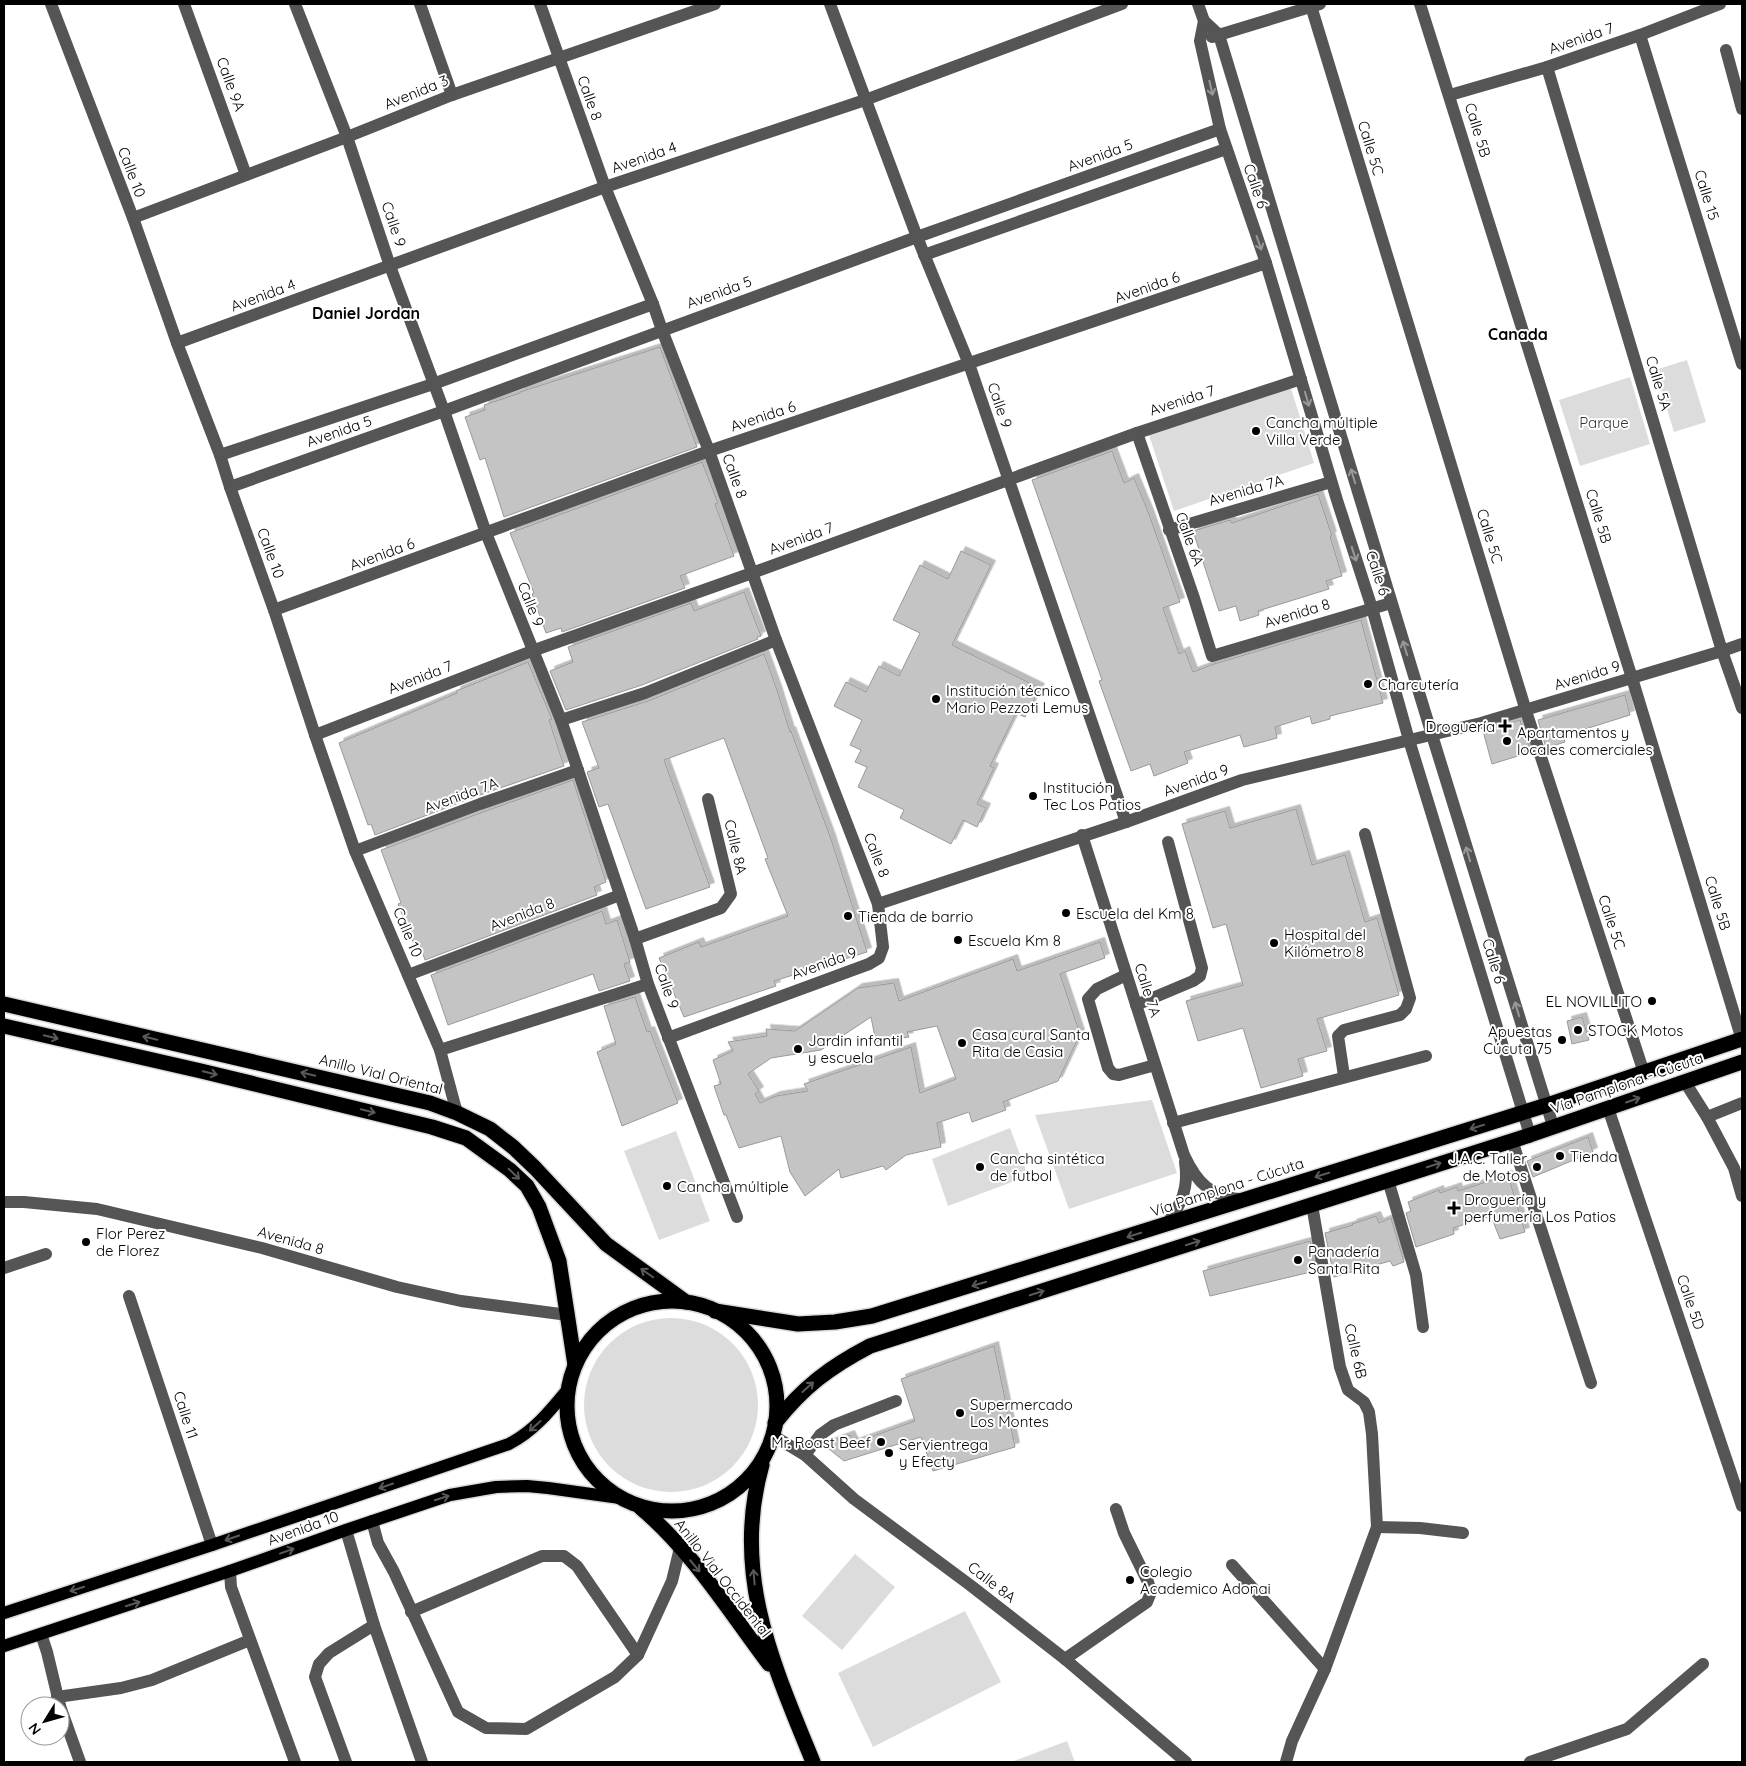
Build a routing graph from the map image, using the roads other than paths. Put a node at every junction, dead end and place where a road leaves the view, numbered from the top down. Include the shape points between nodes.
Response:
1 (51, 4) edge
2 (184, 4) edge
3 (295, 4) edge
4 (420, 4) edge
5 (540, 4) edge
6 (716, 4) edge
7 (830, 4) edge
8 (1119, 4) edge
9 (1198, 4) edge
10 (1420, 4) edge
11 (1720, 4) edge
12 (1316, 5) edge
13 (1204, 21) junction
14 (1219, 34) junction
15 (1640, 35) junction
16 (1200, 41) junction
17 (1726, 50) dead end
18 (558, 57) junction
19 (1547, 67) junction
20 (452, 95) junction
21 (1450, 95) junction
22 (865, 100) junction
23 (1742, 110) edge
24 (1220, 129) junction
25 (347, 137) junction
26 (1226, 149) junction
27 (246, 175) junction
28 (605, 187) junction
29 (132, 218) junction
30 (916, 237) junction
31 (924, 255) junction
32 (1266, 263) junction
33 (390, 266) junction
34 (653, 304) junction
35 (662, 330) junction
36 (177, 343) junction
37 (969, 364) junction
38 (1742, 364) edge
39 (1301, 379) junction
40 (432, 384) junction
41 (444, 412) junction
42 (1137, 432) junction
43 (709, 451) junction
44 (220, 455) junction
45 (1008, 480) junction
46 (1331, 482) junction
47 (230, 487) junction
48 (1358, 495) junction
49 (1337, 500) junction
50 (1169, 530) junction
51 (486, 533) junction
52 (752, 573) junction
53 (1391, 603) junction
54 (1372, 608) junction
55 (274, 610) junction
56 (776, 640) junction
57 (1742, 644) edge
58 (532, 650) junction
59 (1722, 652) junction
60 (1212, 656) joint
61 (1632, 678) junction
62 (1742, 708) edge
63 (1526, 711) junction
64 (560, 720) junction
65 (314, 735) junction
66 (1432, 735) junction
67 (1409, 740) junction
68 (578, 770) junction
69 (708, 799) dead end
70 (1126, 822) junction
71 (1365, 834) dead end
72 (1082, 835) junction
73 (1168, 842) dead end
74 (355, 851) junction
75 (620, 894) junction
76 (878, 904) junction
77 (635, 939) junction
78 (408, 975) junction
79 (1126, 975) junction
80 (648, 984) junction
81 (4, 1004) edge
82 (1136, 1005) junction
83 (4, 1026) edge
84 (668, 1038) junction
85 (1742, 1040) edge
86 (440, 1050) junction
87 (1426, 1056) dead end
88 (1742, 1062) edge
89 (1155, 1066) junction
90 (1644, 1072) junction
91 (1344, 1076) junction
92 (1685, 1082) junction
93 (1742, 1103) edge
94 (1547, 1105) junction
95 (1608, 1108) junction
96 (1524, 1112) junction
97 (457, 1113) junction
98 (1707, 1117) junction
99 (1173, 1123) junction
100 (1553, 1126) junction
101 (1530, 1135) junction
102 (1512, 1140) junction
103 (1184, 1155) junction
104 (1388, 1180) junction
105 (1742, 1196) edge
106 (1244, 1200) junction
107 (4, 1202) edge
108 (1312, 1205) junction
109 (737, 1217) dead end
110 (1167, 1224) junction
111 (46, 1254) dead end
112 (4, 1268) edge
113 (129, 1296) dead end
114 (686, 1302) junction
115 (715, 1310) junction
116 (568, 1315) junction
117 (1423, 1327) dead end
118 (575, 1365) junction
119 (1591, 1383) dead end
120 (568, 1390) junction
121 (896, 1401) dead end
122 (774, 1429) junction
123 (765, 1455) junction
124 (805, 1455) junction
125 (620, 1498) junction
126 (638, 1506) junction
127 (1742, 1506) edge
128 (1116, 1509) dead end
129 (372, 1521) junction
130 (1377, 1528) junction
131 (346, 1530) junction
132 (1463, 1533) dead end
133 (212, 1545) junction
134 (680, 1548) junction
135 (1232, 1565) dead end
136 (230, 1571) junction
137 (411, 1612) junction
138 (4, 1613) edge
139 (374, 1625) junction
140 (41, 1634) junction
141 (250, 1640) junction
142 (4, 1646) edge
143 (638, 1654) junction
144 (1065, 1659) junction
145 (1703, 1664) dead end
146 (1325, 1669) junction
147 (777, 1675) junction
148 (57, 1696) edge
149 (70, 1700) edge
150 (70, 1734) edge
151 (1562, 1757) edge
152 (80, 1762) edge
153 (295, 1762) edge
154 (346, 1762) edge
155 (422, 1762) edge
156 (813, 1762) edge
157 (1186, 1762) edge
158 (1286, 1762) edge
159 (1530, 1762) edge

1 - 29 street, Calle 10
2 - 27 street, Calle 9A
3 - 25 street, Calle 9
4 - 20 street
5 - 18 street, Calle 8
6 - 18 street, Avenida 3
7 - 22 street, Calle 9
8 - 22 street, Avenida 4
9 - 13 street
10 - 21 street, Calle 5B
11 - 15 street, Avenida 7
12 - 14 street
12 - 63 street, Calle 5C
13 - 14 street
13 - 16 street, Calle 6
14 - 16 street
48 -> 14 street, Calle 6
15 - 19 street, Avenida 7
15 - 38 street, Calle 15
16 -> 24 street, Calle 6
17 - 23 street
18 - 20 street, Avenida 3
18 - 28 street, Calle 8
19 - 21 street, Avenida 7
19 - 59 street, Calle 5A
20 - 25 street, Avenida 3
21 - 61 street, Calle 5B
22 - 28 street, Avenida 4
22 - 30 street, Calle 9
24 - 26 street, Calle 6
24 - 30 street, Avenida 5
25 - 27 street, Avenida 3
25 - 33 street, Calle 9
26 - 31 street
26 -> 32 street, Calle 6
27 - 29 street, Avenida 3
28 - 33 street, Avenida 4
28 - 34 street, Calle 8
29 - 36 street, Calle 10
30 - 31 street, Calle 9
30 - 35 street, Avenida 5
31 - 37 street, Calle 9
32 - 37 street, Avenida 6
32 - 39 street, Calle 6
33 - 36 street, Avenida 4
33 - 40 street, Calle 9
34 - 35 street, Calle 8
34 - 40 street, Avenida 5
35 - 41 street, Avenida 5
35 - 43 street, Calle 8
36 - 44 street, Calle 10
37 - 43 street, Avenida 6
37 - 45 street, Calle 9
39 - 42 street, Avenida 7
39 -> 46 street, Calle 6
40 - 41 street, Calle 9
40 - 44 street, Avenida 5
41 - 47 street, Avenida 5
41 - 51 street, Calle 9
42 - 45 street, Avenida 7
42 - 50 street, Calle 6A
43 - 51 street, Avenida 6
43 - 52 street, Calle 8
44 - 47 street, Calle 10
45 - 52 street, Avenida 7
45 - 70 street, Calle 9
46 - 49 street, Calle 6
46 - 50 street, Avenida 7A
47 - 55 street, Calle 10
48 - 49 street
48 - 53 street, Calle 6
49 -> 54 street, Calle 6
50 - 60 street, Calle 6A
51 - 55 street, Avenida 6
51 - 58 street, Calle 9
52 - 56 street, Calle 8
52 - 58 street, Avenida 7
53 - 54 street, Avenida 8
66 -> 53 street, Calle 6
54 - 60 street, Avenida 8
54 - 67 street, Calle 6
55 - 65 street, Calle 10
56 - 64 street via 645,693
56 - 76 street, Calle 8
57 - 59 street, Avenida 9
58 - 64 street, Calle 9
58 - 65 street, Avenida 7
59 - 61 street, Avenida 9
59 - 62 street, Calle 5A
61 - 63 street, Avenida 9
61 - 85 street, Calle 5B
63 - 66 street, Avenida 9
63 - 90 street, Calle 5C
64 - 68 street, Calle 9
65 - 74 street, Calle 10
66 - 67 street, Avenida 9
94 -> 66 street, Calle 6
67 - 70 street, Avenida 9 via 1242,780
67 - 96 street, Calle 6
68 - 74 street, Avenida 7A
68 - 75 street, Calle 9
69 - 77 street, Calle 8A via 731,894 721,908
70 - 72 street, Avenida 9
71 - 91 street via 1410,998 1400,1015 1344,1030 1338,1036
72 - 76 street, Avenida 9
72 - 79 street, Calle 7A
73 - 82 street via 1202,968 1200,976 1193,981
74 - 78 street, Calle 10
75 - 77 street, Calle 9
75 - 78 street, Avenida 8
76 - 84 street, Avenida 9 via 883,948 879,958
77 - 80 street, Calle 9
78 - 86 street, Calle 10
79 - 82 street, Calle 7A
79 - 89 street via 1097,989 1088,999 1108,1068 1118,1075
80 - 84 street, Calle 9
80 - 86 street
97 -> 81 highway, Anillo Vial Oriental via 430,1103
82 - 89 street, Calle 7A
83 -> 116 highway via 201,1071 466,1138 510,1170 527,1186 539,1206 559,1261
84 - 109 street, Calle 9
85 - 90 highway, Vía Pamplona - Cúcuta
86 - 97 street, Calle 10
87 - 91 street
88 - 92 highway, Vía Pamplona - Cúcuta
89 - 99 street, Calle 7A
90 - 94 highway, Vía Pamplona - Cúcuta
91 - 99 street
95 -> 92 highway, Vía Pamplona - Cúcuta
92 - 98 street
93 - 98 street
94 - 96 highway, Vía Pamplona - Cúcuta
94 - 100 street, Calle 6
95 - 100 highway, Vía Pamplona - Cúcuta
95 - 127 street, Calle 5D
96 - 101 street, Calle 6
96 -> 106 highway, Vía Pamplona - Cúcuta
114 -> 97 highway, Anillo Vial Oriental via 606,1244 513,1147 490,1129
98 - 105 street via 1734,1168
99 - 103 street, Calle 7A
100 - 101 highway, Vía Pamplona - Cúcuta
101 - 102 highway, Vía Pamplona - Cúcuta
104 -> 102 highway, Vía Pamplona - Cúcuta
102 - 119 street
103 - 106 street, Calle 7A via 1192,1173 1206,1188 1224,1197
103 - 110 street, Calle 7A via 1185,1191
104 - 108 highway, Vía Pamplona - Cúcuta
104 - 117 street via 1416,1276
106 - 110 highway, Vía Pamplona - Cúcuta
107 - 116 street, Avenida 8 via 97,1209 262,1248 461,1302
122 -> 108 highway, Vía Pamplona - Cúcuta via 792,1402 812,1383 870,1346
108 - 130 street, Calle 6B via 1340,1367 1348,1390 1364,1402 1369,1412
110 -> 115 highway, Vía Pamplona - Cúcuta via 872,1316 798,1324
111 - 112 street
113 - 133 street, Calle 11
114 - 115 highway
114 - 118 highway via 656,1302 620,1314 601,1328
115 - 122 highway via 735,1322 764,1357 773,1378 776,1401
116 - 118 highway
118 - 120 highway
120 - 125 highway via 567,1415 572,1440 584,1463
120 -> 133 main road, Avenida 10 via 536,1426 509,1444
121 - 124 street via 834,1425 820,1435
122 - 123 highway
122 - 124 street, Calle 8A
123 - 126 highway via 738,1488 720,1500 680,1511
147 -> 123 highway, Anillo Vial Occidental via 755,1598 752,1557 751,1520
124 - 144 street, Calle 8A via 854,1499
125 - 126 highway
129 -> 125 main road, Avenida 10 via 450,1495 496,1486 548,1488
126 - 134 highway, Anillo Vial Occidental
128 - 144 street via 1151,1592 1147,1602
129 - 131 main road, Avenida 10
129 - 137 street via 378,1543
130 - 132 street
130 - 146 street
136 -> 131 main road, Avenida 10
131 - 139 street
133 -> 138 main road, Avenida 10
134 - 143 street via 672,1581
134 -> 147 highway, Anillo Vial Occidental
135 - 146 street
140 -> 136 main road, Avenida 10
136 - 141 street via 231,1587
137 - 143 street via 542,1556 564,1556 577,1566
137 - 143 street via 458,1712 486,1728 526,1729 615,1676
139 - 154 street via 328,1653 319,1664 315,1677
139 - 155 street
140 - 142 main road, Avenida 10
140 - 148 street
141 - 149 street via 152,1680
141 - 153 street
144 - 157 street, Calle 8A
145 - 151 street via 1627,1729
146 - 158 street via 1292,1741
147 - 156 highway, Anillo Vial Occidental
150 - 152 street
151 - 159 street

